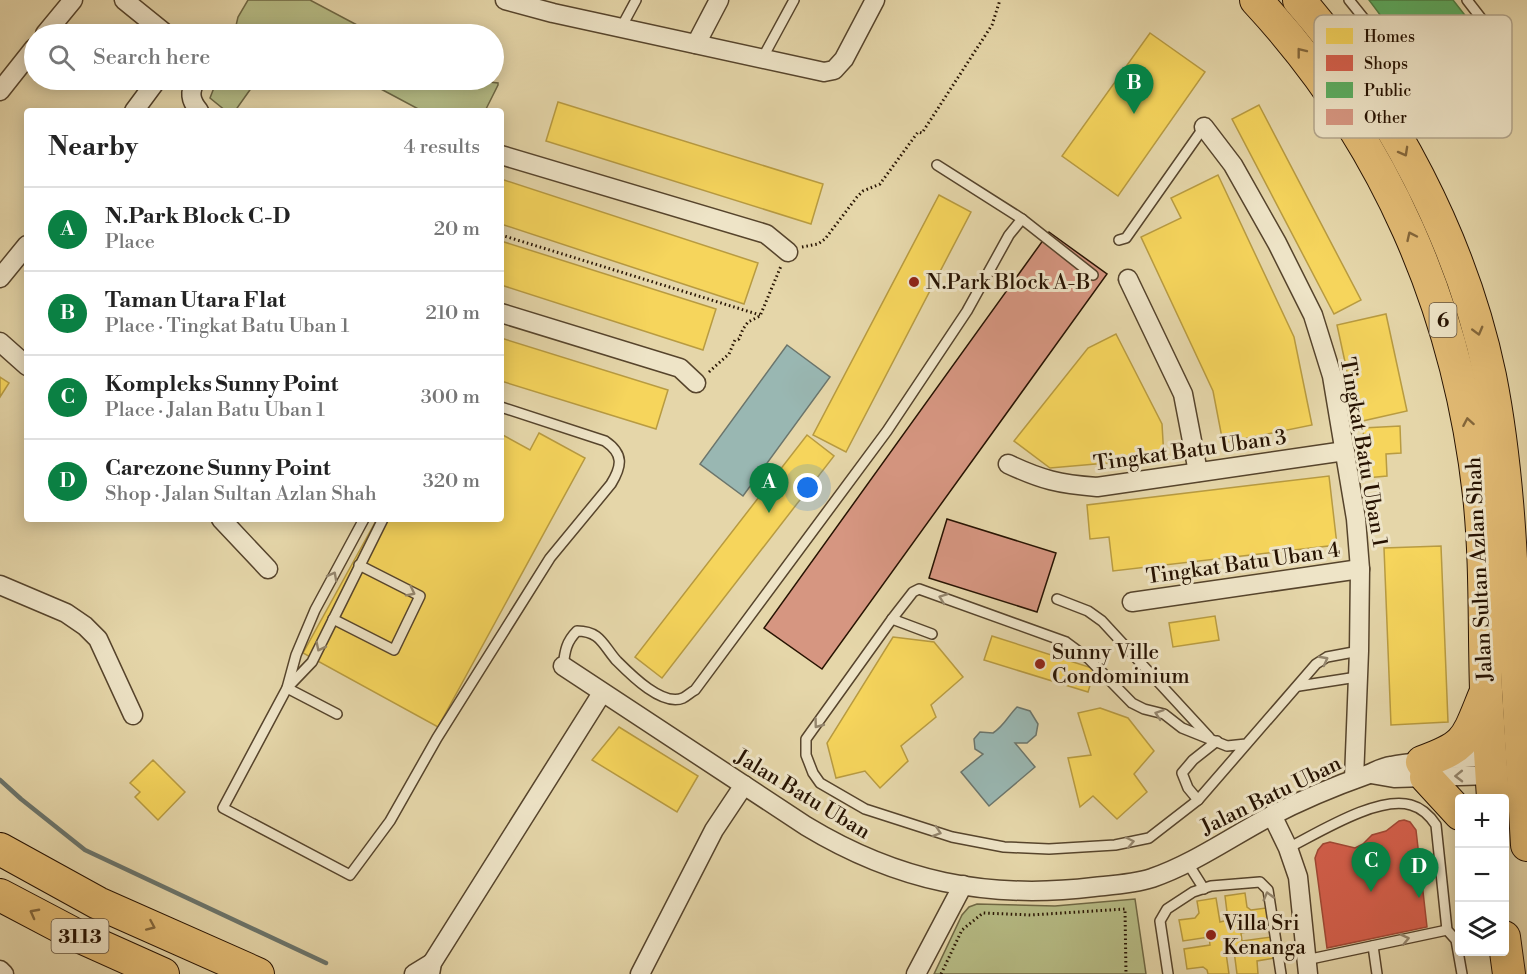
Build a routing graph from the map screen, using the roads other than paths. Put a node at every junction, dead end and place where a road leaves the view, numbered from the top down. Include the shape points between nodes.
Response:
1 (73, 0) edge
2 (124, 0) edge
3 (506, 0) edge
4 (636, 0) edge
5 (719, 0) edge
6 (794, 0) edge
7 (875, 0) edge
8 (1257, 0) edge
9 (1299, 0) edge
10 (1349, 0) edge
11 (1467, 0) edge
12 (556, 6) edge
13 (1361, 15) edge
14 (1479, 15) edge
15 (1314, 19) edge
16 (53, 24) edge
17 (154, 24) edge
18 (622, 26) junction
19 (696, 44) junction
20 (762, 59) junction
21 (24, 61) edge
22 (1314, 69) edge
23 (150, 90) edge
24 (192, 90) edge
25 (0, 91) edge
26 (136, 108) edge
27 (196, 108) edge
28 (1204, 127) joint
29 (1358, 138) edge
30 (1396, 138) edge
31 (504, 156) edge
32 (937, 165) dead end
33 (1022, 219) junction
34 (1119, 240) dead end
35 (24, 249) edge
36 (788, 252) road end
37 (1093, 275) dead end
38 (0, 278) edge
39 (1128, 279) dead end
40 (504, 314) edge
41 (0, 342) edge
42 (24, 363) edge
43 (696, 383) road end
44 (504, 409) edge
45 (1345, 451) junction
46 (1008, 464) dead end
47 (1198, 472) junction
48 (224, 522) edge
49 (362, 522) edge
50 (381, 522) edge
51 (359, 565) junction
52 (268, 569) dead end
53 (1360, 569) junction
54 (1520, 571) edge
55 (0, 585) edge
56 (1057, 599) dead end
57 (1132, 602) dead end
58 (333, 619) junction
59 (892, 619) junction
60 (932, 634) dead end
61 (1359, 651) junction
62 (563, 666) joint
63 (1357, 677) junction
64 (1299, 686) junction
65 (287, 688) junction
66 (1486, 690) junction
67 (602, 693) junction
68 (337, 714) dead end
69 (133, 715) dead end
70 (1214, 740) junction
71 (1245, 744) junction
72 (1424, 770) junction
73 (1362, 776) junction
74 (1492, 777) edge
75 (744, 785) junction
76 (1198, 800) junction
77 (1455, 808) edge
78 (1272, 815) junction
79 (1527, 845) edge
80 (1288, 848) junction
81 (0, 849) edge
82 (1187, 862) junction
83 (963, 885) junction
84 (1204, 889) junction
85 (0, 895) edge
86 (1447, 930) junction
87 (1373, 946) junction
88 (1507, 956) edge
89 (1307, 967) edge
90 (431, 969) edge
91 (0, 970) edge
92 (4, 974) edge
93 (163, 974) edge
94 (258, 974) edge
95 (414, 974) edge
96 (640, 974) edge
97 (916, 974) edge
98 (1168, 974) edge
99 (1281, 974) edge
100 (1377, 974) edge
101 (1462, 974) edge
102 (1509, 974) edge

1 - 16 street
2 - 17 street
3 - 12 street
4 - 18 lane
5 - 19 street
6 - 20 lane
7 - 20 street via 844,59 834,70 814,70
22 -> 8 highway, Jalan Sultan Azlan Shah / 6
9 -> 15 highway, Jalan Sultan Azlan Shah / 6
10 - 13 lane
11 - 14 lane
12 - 18 street
18 - 19 street
19 - 20 street
21 - 25 street
23 - 26 street
24 - 27 street via 190,95
28 - 34 lane via 1126,238
28 - 45 street, Tingkat Batu Uban 1 via 1238,175 1313,315 1332,376
66 -> 29 highway, Jalan Sultan Azlan Shah / 6 via 1479,497 1468,420 1446,328 1415,244
30 -> 54 highway, Jalan Sultan Azlan Shah / 6 via 1456,261 1473,313 1497,416 1509,522
31 - 36 street via 766,234
32 - 33 lane
33 - 37 lane
33 - 62 lane via 967,311 887,431 695,690 682,699 667,699 649,690 589,631 577,631 569,639
35 - 38 street
39 - 47 street via 1183,394
40 - 43 street via 680,368
41 - 42 street
44 - 65 lane via 605,441 615,447 619,471 543,568 390,821 350,876 223,808
45 - 47 street, Tingkat Batu Uban 3
45 - 53 street, Tingkat Batu Uban 1
46 - 47 street, Tingkat Batu Uban 3 via 1040,479 1097,487
48 - 52 street
65 -> 49 lane via 311,619
50 - 51 lane
51 - 58 lane
51 -> 58 lane via 420,596 394,650
53 - 57 street, Tingkat Batu Uban 4
53 - 61 street, Tingkat Batu Uban 1
54 - 79 highway, Jalan Sultan Azlan Shah / 6
55 - 69 street via 85,626 98,639
56 - 70 lane via 1102,621
58 -> 65 lane via 312,663
59 - 60 lane
70 -> 59 lane via 1182,728 1164,714 1132,703 1089,659 1066,642 919,589
59 -> 76 lane via 806,740 806,755 820,783 865,809 952,837 1015,848 1115,845 1149,838
61 - 63 street, Tingkat Batu Uban 1
64 -> 61 lane via 1316,664 1327,657
62 - 67 street, Jalan Batu Uban
63 - 64 lane
63 - 73 street, Tingkat Batu Uban 1
64 - 71 lane
65 - 68 lane
66 - 72 highway via 1471,729 1458,746
66 - 74 highway, Jalan Sultan Azlan Shah / 6
67 - 75 street, Jalan Batu Uban
67 - 90 street
70 - 71 lane via 1227,746
70 - 76 lane via 1182,773
71 - 76 lane
72 - 73 street, Jalan Batu Uban via 1388,766
72 - 74 street, Jalan Batu Uban
72 - 77 highway
73 - 78 street, Jalan Batu Uban
75 - 83 street, Jalan Batu Uban via 850,851 918,877
75 - 96 street via 714,830
78 - 80 street
78 - 82 street, Jalan Batu Uban
80 - 86 lane via 1371,807 1413,805 1436,825
80 - 89 street via 1298,877
81 -> 94 highway, 3113 via 98,903
82 - 83 street, Jalan Batu Uban via 1135,882 1071,890
82 - 84 lane
83 - 97 street
84 - 98 lane via 1193,892 1162,916
99 -> 84 lane via 1269,890 1265,885 1260,882
93 -> 85 highway, 3113
87 -> 86 lane
86 - 101 lane via 1456,940
87 - 89 lane
87 - 100 lane
88 - 102 highway
90 - 95 street
91 - 92 street

